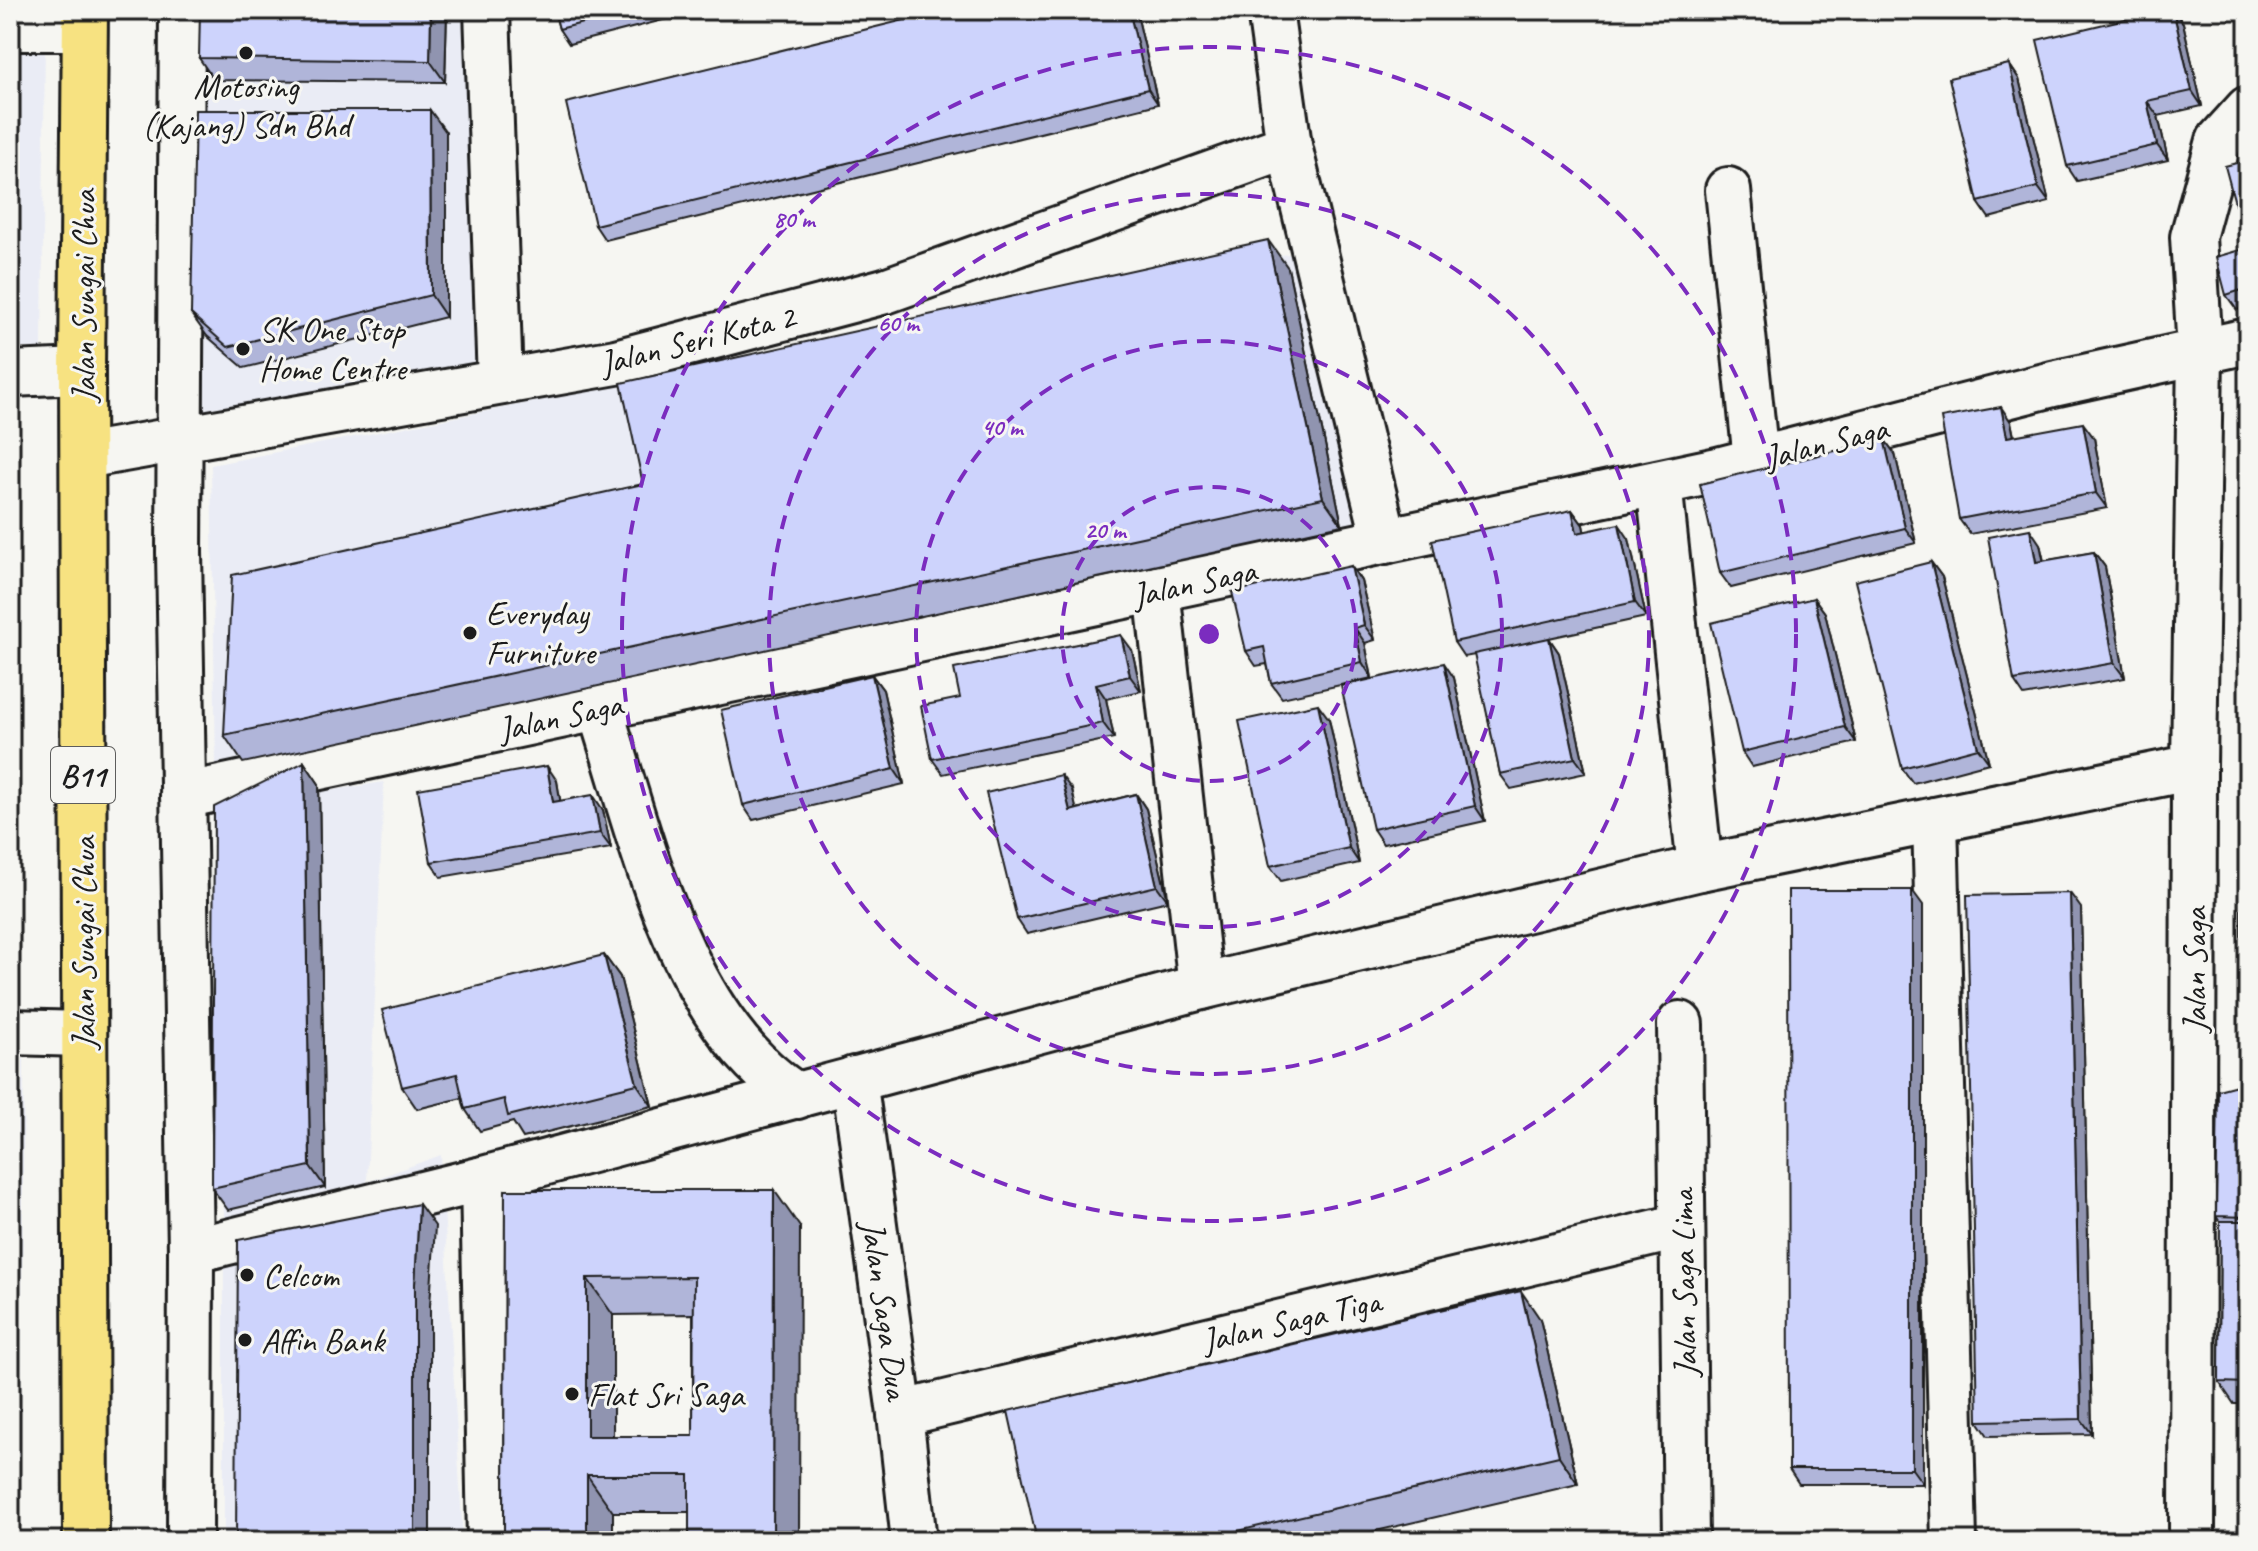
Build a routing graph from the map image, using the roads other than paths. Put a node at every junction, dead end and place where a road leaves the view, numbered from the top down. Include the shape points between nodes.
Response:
1 (182, 10) edge
2 (487, 10) edge
3 (1270, 10) edge
4 (85, 19) edge
5 (10, 28) edge
6 (2248, 109) edge
7 (1289, 146) junction
8 (1728, 190) dead end
9 (2248, 341) edge
10 (2200, 351) junction
11 (82, 371) junction
12 (10, 374) edge
13 (500, 382) junction
14 (182, 440) junction
15 (84, 456) junction
16 (1756, 460) junction
17 (1659, 483) junction
18 (1385, 541) junction
19 (1157, 589) junction
20 (599, 707) junction
21 (2194, 767) junction
22 (183, 796) junction
23 (1935, 820) junction
24 (1700, 868) junction
25 (1201, 987) junction
26 (1680, 1024) dead end
27 (10, 1032) edge
28 (83, 1034) junction
29 (854, 1079) junction
30 (797, 1096) junction
31 (483, 1179) junction
32 (1682, 1226) junction
33 (191, 1251) junction
34 (900, 1414) junction
35 (86, 1541) edge
36 (190, 1541) edge
37 (490, 1541) edge
38 (914, 1541) edge
39 (1686, 1541) edge
40 (1954, 1541) edge
41 (2192, 1541) edge

1 - 14 street
2 - 13 street
3 - 7 street
4 - 5 street
4 - 11 main road, Jalan Sungai Chua / B11
6 - 10 street, Jalan Saga via 2219,141 2193,237
7 - 13 street, Jalan Seri Kota 2 via 885,291 616,362
7 - 18 street
8 - 16 street
9 - 10 street, Jalan Saga
10 - 16 street, Jalan Saga
10 - 21 street, Jalan Saga
11 - 12 street
11 - 15 main road, Jalan Sungai Chua / B11
13 - 14 street, Jalan Seri Kota 2
14 - 15 street, Jalan Seri Kota 2
14 - 22 street
15 - 28 main road, Jalan Sungai Chua / B11
16 - 17 street, Jalan Saga
17 - 18 street, Jalan Saga
17 - 24 street
18 - 19 street, Jalan Saga
19 - 20 street, Jalan Saga
19 - 25 street
20 - 22 street, Jalan Saga
20 - 30 street via 694,977 729,1035
21 - 23 street
21 - 41 street, Jalan Saga via 2214,1112
22 - 33 street
23 - 24 street
23 - 40 street
24 - 25 street
25 - 29 street
26 - 32 street, Jalan Saga Lima
27 - 28 street
28 - 35 main road, Jalan Sungai Chua / B11
29 - 30 street
29 - 34 street, Jalan Saga Dua
30 - 31 street
31 - 33 street
31 - 37 street
32 - 34 street, Jalan Saga Tiga
32 - 39 street, Jalan Saga Lima
33 - 36 street
34 - 38 street, Jalan Saga Dua

